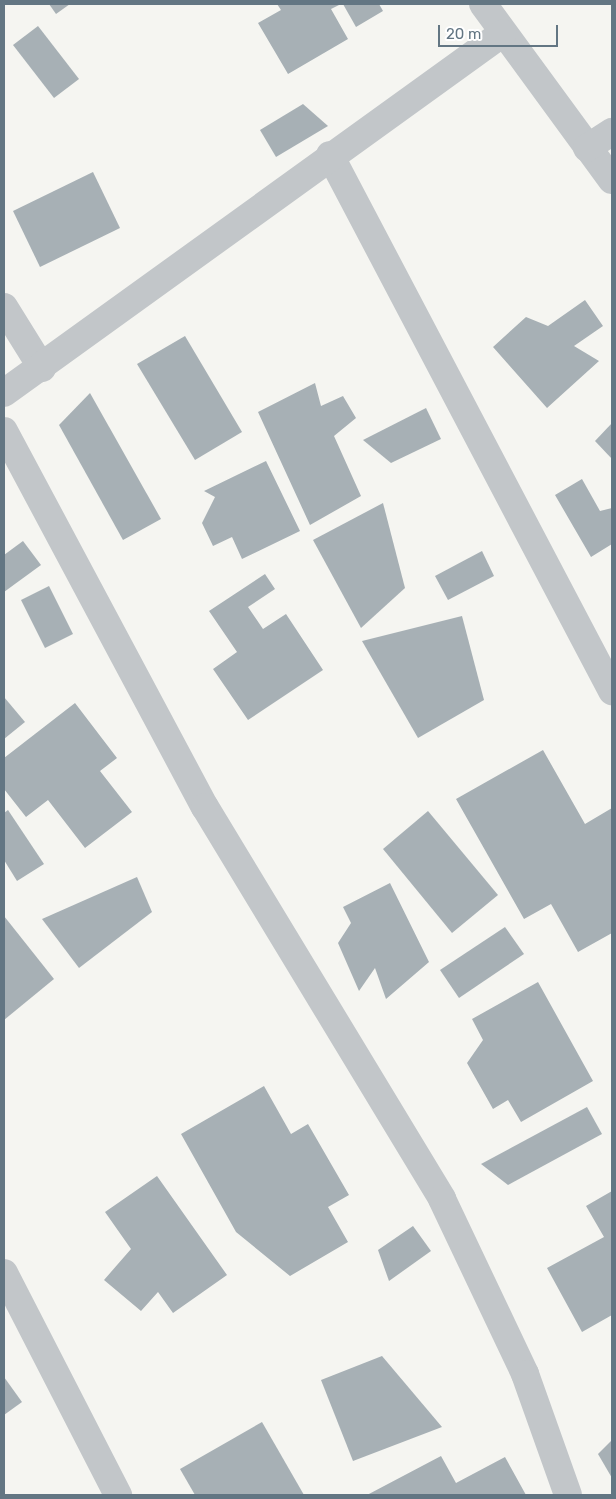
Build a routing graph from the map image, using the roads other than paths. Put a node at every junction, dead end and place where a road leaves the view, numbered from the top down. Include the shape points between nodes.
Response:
1 (483, 4) edge
2 (503, 33) junction
3 (612, 132) edge
4 (587, 148) junction
5 (330, 155) junction
6 (612, 180) edge
7 (4, 307) edge
8 (42, 368) junction
9 (4, 393) edge
10 (4, 431) edge
11 (612, 691) edge
12 (4, 1273) edge
13 (118, 1495) edge
14 (568, 1495) edge

1 - 2 street
2 - 4 street
2 - 5 street
3 - 4 street
4 - 6 street
5 - 8 street
5 - 11 street
7 - 8 street
8 - 9 street
10 - 14 street via 205,807 442,1199 525,1374
12 - 13 street

